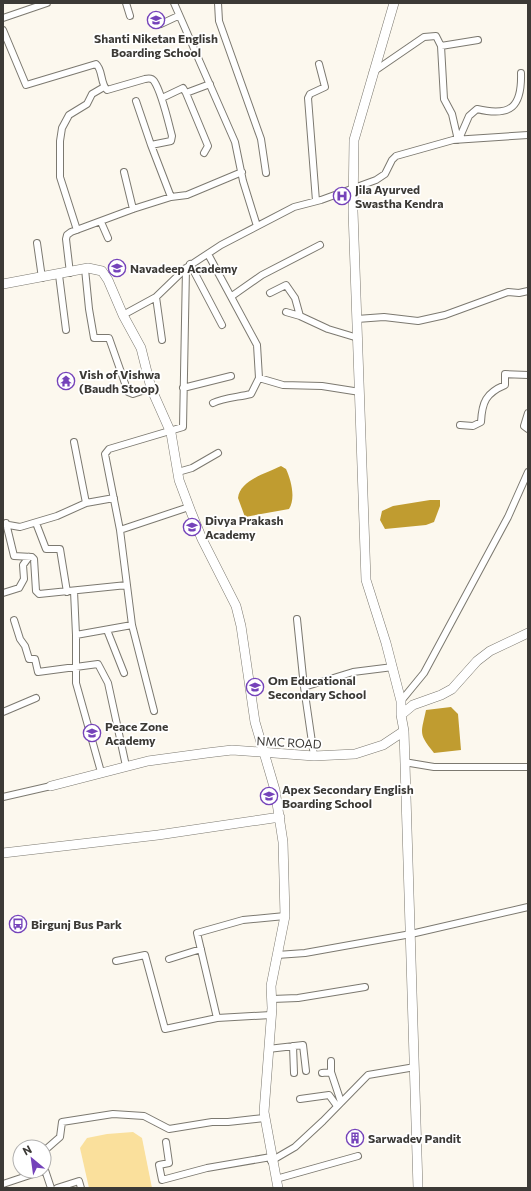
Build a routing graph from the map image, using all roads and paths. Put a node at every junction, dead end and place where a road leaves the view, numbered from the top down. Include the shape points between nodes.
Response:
1 (47, 3) edge
2 (126, 3) edge
3 (174, 3) edge
4 (218, 3) edge
5 (394, 3) edge
6 (130, 16) dead end
7 (178, 16) junction
8 (3, 18) edge
9 (161, 24) dead end
10 (3, 30) edge
11 (478, 40) dead end
12 (441, 46) junction
13 (319, 64) dead end
14 (372, 72) junction
15 (521, 73) dead end
16 (210, 84) junction
17 (104, 87) junction
18 (186, 93) junction
19 (162, 98) junction
20 (136, 101) dead end
21 (528, 135) edge
22 (458, 140) junction
23 (151, 145) junction
24 (204, 153) dead end
25 (124, 172) dead end
26 (242, 172) junction
27 (266, 173) dead end
28 (353, 190) junction
29 (171, 198) junction
30 (316, 201) junction
31 (133, 209) junction
32 (101, 222) junction
33 (257, 226) junction
34 (77, 230) junction
35 (108, 238) dead end
36 (37, 244) dead end
37 (320, 245) dead end
38 (208, 254) junction
39 (188, 266) junction
40 (85, 269) junction
41 (70, 272) junction
42 (59, 275) junction
43 (42, 278) junction
44 (3, 284) edge
45 (528, 291) edge
46 (270, 293) dead end
47 (232, 296) junction
48 (156, 297) junction
49 (286, 312) dead end
50 (123, 315) junction
51 (300, 316) junction
52 (357, 319) junction
53 (222, 325) dead end
54 (66, 330) dead end
55 (358, 338) junction
56 (162, 340) dead end
57 (528, 375) edge
58 (230, 376) dead end
59 (259, 378) junction
60 (151, 388) junction
61 (183, 388) junction
62 (360, 392) junction
63 (213, 403) dead end
64 (528, 413) edge
65 (460, 425) dead end
66 (528, 429) edge
67 (170, 432) junction
68 (74, 442) dead end
69 (218, 453) dead end
70 (178, 472) junction
71 (528, 472) edge
72 (114, 498) junction
73 (86, 504) junction
74 (189, 507) junction
75 (4, 523) edge
76 (36, 523) junction
77 (120, 530) junction
78 (29, 557) junction
79 (127, 585) junction
80 (74, 590) junction
81 (67, 592) junction
82 (3, 593) edge
83 (297, 619) dead end
84 (14, 620) dead end
85 (132, 625) junction
86 (107, 630) junction
87 (528, 633) edge
88 (76, 634) junction
89 (392, 667) junction
90 (74, 668) junction
91 (124, 673) dead end
92 (304, 686) junction
93 (36, 698) dead end
94 (401, 701) junction
95 (154, 711) dead end
96 (3, 712) edge
97 (401, 715) junction
98 (404, 731) junction
99 (265, 753) junction
100 (314, 756) junction
101 (404, 762) junction
102 (126, 766) junction
103 (528, 767) edge
104 (101, 772) junction
105 (51, 786) joint
106 (3, 797) edge
107 (280, 817) junction
108 (3, 853) edge
109 (528, 907) edge
110 (285, 916) junction
111 (411, 934) junction
112 (201, 949) junction
113 (277, 955) junction
114 (169, 959) dead end
115 (116, 961) dead end
116 (365, 987) dead end
117 (272, 999) junction
118 (271, 1015) junction
119 (217, 1018) junction
120 (293, 1046) junction
121 (268, 1049) junction
122 (331, 1060) dead end
123 (415, 1067) junction
124 (306, 1071) dead end
125 (331, 1072) junction
126 (294, 1073) dead end
127 (322, 1073) dead end
128 (300, 1099) dead end
129 (339, 1104) junction
130 (264, 1118) junction
131 (166, 1142) dead end
132 (52, 1144) edge
133 (358, 1156) dead end
134 (271, 1159) junction
135 (17, 1179) edge
136 (276, 1179) junction
137 (3, 1184) edge
138 (57, 1188) edge
139 (81, 1188) edge
140 (278, 1188) edge
141 (418, 1188) edge

1 - 8 street
2 - 6 street
3 - 7 street
4 - 27 street via 219,21 261,139
5 - 14 street
7 - 9 street
7 - 16 street
10 - 17 street via 26,85 96,64
11 - 12 street
12 - 14 street via 436,36 424,37
12 - 22 street via 444,99 452,114
13 - 30 street via 325,87 310,94 308,98
14 - 28 street via 354,140
15 - 22 street via 518,101 509,109 494,113 477,109 469,116
16 - 18 street
16 - 26 street via 234,142
17 - 19 street via 110,90 150,78 154,80
17 - 34 street via 92,94 87,104 69,115 62,128 60,177
18 - 19 street via 183,88
18 - 24 street via 206,136 208,146
19 - 23 street via 172,136 171,141
20 - 23 street
21 - 22 street
22 - 28 street via 396,156 385,174
23 - 29 street
25 - 31 street
26 - 29 street
26 - 33 street
28 - 30 street
28 - 52 street
29 - 31 street
30 - 33 street via 294,207
31 - 32 street
32 - 34 street
32 - 35 street
33 - 38 street
34 - 41 street via 67,235 66,239
36 - 43 street
37 - 47 street via 262,275
38 - 39 street
38 - 47 street
39 - 48 street
39 - 53 street
39 - 61 street
40 - 41 street
40 - 50 street via 95,268 102,272
40 - 60 street via 94,338 109,338 128,392 133,394
41 - 42 street
42 - 43 street
42 - 54 street
43 - 44 street
45 - 52 street via 508,292 445,315 418,321 384,317
46 - 51 street via 284,285 288,286 295,298
47 - 59 street via 257,345
48 - 50 street
48 - 56 street
49 - 51 street
50 - 60 street via 141,348
51 - 55 street via 328,329
52 - 55 street
55 - 62 street
57 - 65 street via 505,374 504,385 493,390 481,407 480,422 473,426
58 - 61 street
59 - 62 street via 283,385 322,386
59 - 63 street via 251,394
60 - 67 street
61 - 67 street via 183,427
62 - 89 street via 366,580
64 - 66 street via 524,426
67 - 70 street
67 - 72 street via 106,452
68 - 73 street
69 - 70 street via 192,468
70 - 74 street
71 - 94 street via 508,517 424,673
72 - 73 street
72 - 77 street
73 - 76 street
74 - 77 street
74 - 99 street via 202,540 236,606 255,722
75 - 76 street via 20,527
75 - 78 street via 14,556
76 - 81 street via 46,549 60,549
77 - 79 street
78 - 81 street via 34,559 37,593
78 - 82 street via 23,565 24,580 19,588
79 - 80 street
79 - 85 street
80 - 81 street
80 - 88 street
83 - 92 street
84 - 90 street via 29,659 35,659 38,672
85 - 86 street
85 - 95 street
86 - 88 street
86 - 91 street
87 - 97 street via 490,651 477,661 452,689 414,705
88 - 90 street
89 - 92 street via 353,672
89 - 94 street
90 - 102 street via 98,664 108,683
90 - 104 street via 84,717
92 - 100 street
93 - 96 street
94 - 97 street
97 - 98 street
98 - 100 street, NMC ROAD via 383,745 355,754
98 - 101 street
99 - 100 street, NMC ROAD
99 - 102 street, NMC ROAD via 232,750 148,760
99 - 107 street
101 - 103 street via 434,767
101 - 111 street
102 - 104 street, NMC ROAD
104 - 105 street, NMC ROAD
105 - 106 street, NMC ROAD
107 - 108 street via 158,835
107 - 110 street
109 - 111 street
110 - 112 street via 243,920 197,933
110 - 113 street
111 - 113 street via 305,953
111 - 123 street
112 - 114 street
112 - 119 street
113 - 117 street via 271,986
115 - 119 street via 145,955 165,1029
116 - 117 street via 298,998
117 - 118 street
118 - 119 street
118 - 121 street
120 - 121 street
120 - 124 street via 303,1045
120 - 126 street
121 - 130 street
122 - 125 street
123 - 129 street via 368,1075
123 - 141 street
125 - 127 street
125 - 129 street
128 - 129 street via 330,1095
129 - 134 street via 294,1147
130 - 132 street via 212,1122 169,1129 144,1116 113,1114 62,1122 60,1137
130 - 134 street
131 - 134 street via 168,1163 159,1165 162,1180 207,1168
133 - 136 street
134 - 136 street
135 - 137 street
136 - 140 street
138 - 139 street via 79,1182

